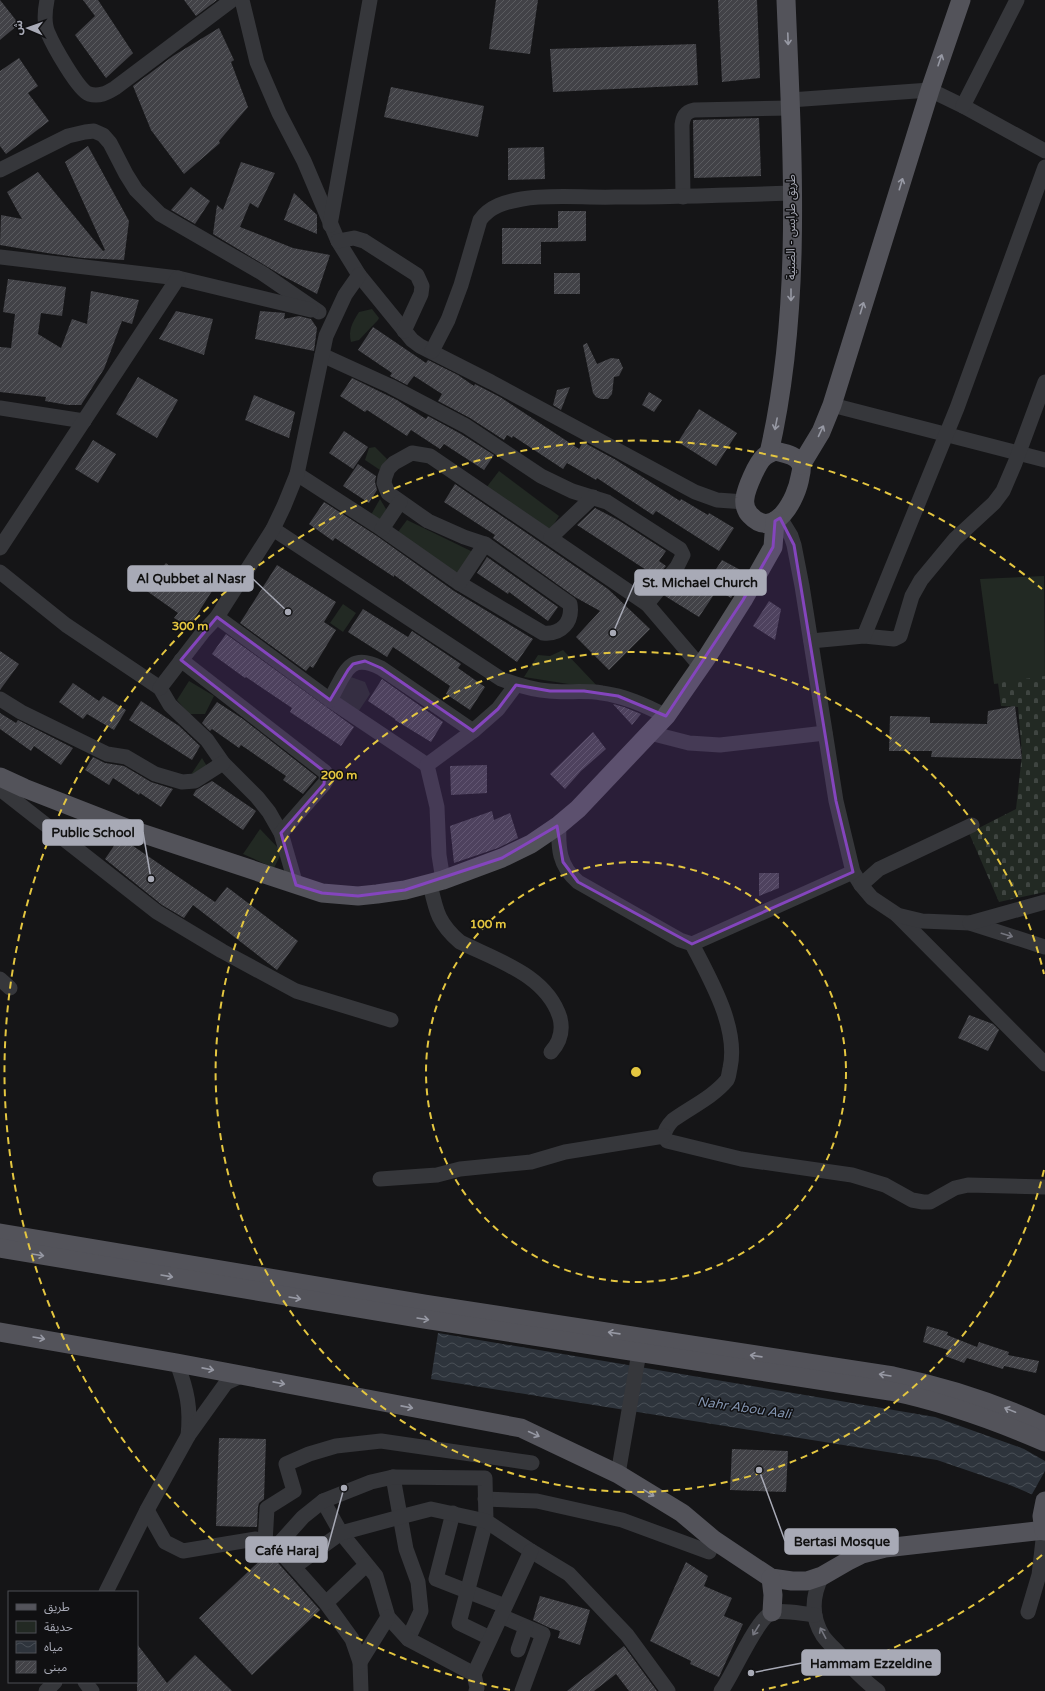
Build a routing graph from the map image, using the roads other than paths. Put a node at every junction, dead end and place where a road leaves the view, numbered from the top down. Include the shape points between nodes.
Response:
1 (46, 0) edge
2 (232, 0) edge
3 (242, 0) edge
4 (370, 0) edge
5 (786, 0) edge
6 (961, 0) edge
7 (1017, 0) edge
8 (930, 90) junction
9 (790, 104) junction
10 (963, 106) junction
11 (1045, 151) edge
12 (1045, 167) edge
13 (0, 170) edge
14 (791, 193) junction
15 (683, 197) junction
16 (330, 225) junction
17 (338, 241) junction
18 (0, 257) edge
19 (359, 274) junction
20 (178, 278) junction
21 (319, 312) junction
22 (335, 315) junction
23 (404, 331) junction
24 (432, 351) junction
25 (322, 355) junction
26 (1045, 382) edge
27 (832, 405) junction
28 (0, 408) edge
29 (84, 421) junction
30 (945, 435) junction
31 (770, 453) junction
32 (1018, 454) junction
33 (1045, 460) edge
34 (801, 465) junction
35 (297, 474) junction
36 (593, 498) junction
37 (400, 502) junction
38 (745, 502) junction
39 (777, 520) junction
40 (273, 529) junction
41 (382, 529) junction
42 (550, 537) junction
43 (485, 544) junction
44 (0, 548) edge
45 (0, 572) edge
46 (459, 583) junction
47 (647, 604) junction
48 (217, 617) junction
49 (864, 636) junction
50 (811, 641) junction
51 (181, 660) junction
52 (700, 666) junction
53 (516, 685) junction
54 (160, 688) junction
55 (0, 699) edge
56 (330, 700) junction
57 (666, 716) junction
58 (473, 731) junction
59 (650, 733) junction
60 (825, 734) junction
61 (223, 763) junction
62 (427, 765) junction
63 (0, 777) edge
64 (0, 789) edge
65 (559, 825) junction
66 (972, 825) dead end
67 (281, 833) junction
68 (853, 872) junction
69 (437, 882) junction
70 (296, 884) junction
71 (861, 885) junction
72 (1045, 902) edge
73 (896, 914) junction
74 (970, 923) junction
75 (692, 944) junction
76 (1045, 947) edge
77 (391, 1020) dead end
78 (551, 1052) dead end
79 (1045, 1064) edge
80 (664, 1136) junction
81 (380, 1179) dead end
82 (1045, 1187) edge
83 (0, 1233) edge
84 (0, 1248) edge
85 (0, 1332) edge
86 (639, 1351) junction
87 (177, 1363) junction
88 (241, 1376) junction
89 (1045, 1426) edge
90 (188, 1436) junction
91 (1045, 1442) edge
92 (532, 1463) dead end
93 (618, 1474) junction
94 (393, 1477) junction
95 (485, 1499) junction
96 (323, 1501) junction
97 (1044, 1504) edge
98 (147, 1510) junction
99 (453, 1513) junction
100 (400, 1517) junction
101 (486, 1521) junction
102 (1045, 1531) edge
103 (341, 1532) junction
104 (714, 1540) junction
105 (271, 1545) junction
106 (531, 1551) junction
107 (366, 1564) junction
108 (294, 1567) junction
109 (822, 1576) junction
110 (771, 1578) junction
111 (106, 1591) edge
112 (468, 1592) junction
113 (326, 1603) junction
114 (503, 1611) junction
115 (772, 1612) junction
116 (1028, 1612) dead end
117 (815, 1615) junction
118 (388, 1617) junction
119 (526, 1627) junction
120 (490, 1638) junction
121 (408, 1639) junction
122 (518, 1650) dead end
123 (360, 1662) junction
124 (54, 1683) edge
125 (86, 1683) edge
126 (478, 1686) edge
127 (46, 1691) edge
128 (92, 1691) edge
129 (361, 1691) edge
130 (522, 1691) edge
131 (668, 1691) edge
132 (722, 1691) edge
133 (878, 1691) edge

1 - 2 street via 48,33 80,87 88,94 99,95 115,88
3 - 16 street via 257,62 304,161
4 - 16 street
5 -> 9 main road, طريق طرابس - الضنية
8 -> 6 main road
7 - 10 street
8 - 9 street
8 - 10 street
27 -> 8 main road
9 - 14 main road, طريق طرابس - الضنية
9 - 15 street via 690,111 683,118 682,125
10 - 11 street
12 - 30 street
13 - 21 street via 68,136 94,131 103,135 110,142 136,190 160,214 262,273
14 - 15 street
14 -> 31 main road, طريق طرابس - الضنية via 791,304 786,362
15 - 24 street via 553,197 522,199 496,206 480,220 448,320
16 - 17 street
17 - 19 street
17 - 23 street via 354,238 364,242 417,275 422,286 421,294
18 - 20 street
19 - 22 street
19 - 23 street
20 - 21 street
20 - 29 street
21 - 22 street
22 - 25 street via 326,336
23 - 24 street via 420,346
24 - 38 street via 695,492 716,500
25 - 35 street
25 - 36 street via 390,386 466,426 541,476
26 - 32 street
27 - 30 street
34 -> 27 main road via 821,432
28 - 29 street
29 - 44 street
30 - 32 street
30 - 49 street
31 - 34 main road via 775,451 792,456
31 - 38 main road via 763,457 756,469
32 - 33 street
32 - 49 street via 1003,492 954,539 921,580 912,596 900,636 894,639
34 - 39 main road via 795,496
35 - 40 street
35 - 41 street
36 - 42 street
36 - 47 street via 607,502 680,549 683,555 677,566
37 - 41 street
37 - 42 street via 385,488 388,469 412,453 430,456
37 - 43 street via 428,521
38 - 39 main road via 746,509 754,518 764,523
39 - 50 street via 791,536 794,545
39 - 52 main road via 773,547 743,600
40 - 48 street
40 - 53 street via 488,671
41 - 46 street
42 - 47 street
43 - 46 street
43 - 46 street via 570,604 572,611 567,623 556,632 543,633
45 - 54 street via 66,625
47 - 52 street
48 - 51 street
48 - 56 street
49 - 50 street
50 - 60 street
51 - 54 street
51 - 67 street via 325,772 327,779 324,784
52 - 57 main road
53 - 57 street via 550,691 584,691 618,696
53 - 58 street via 498,709
54 - 61 street via 170,705 207,740
55 - 61 street via 107,754 126,757 155,774 182,782 195,781
56 - 58 street via 353,664 365,661 381,668
56 - 62 street
57 - 59 main road
58 - 62 street
59 - 60 street via 689,743 720,745
59 - 65 main road via 578,809
60 - 68 street via 836,801
61 - 67 street via 257,797
62 - 69 street via 437,806
63 - 70 main road via 129,829
64 - 77 street via 157,912 222,951 296,991
65 - 69 main road via 531,844 502,858
65 - 75 street via 559,850 573,878 680,940
66 - 71 street via 879,869
67 - 70 street
68 - 71 street
68 - 75 street
69 - 70 main road via 405,890 358,896 322,893
69 - 78 street via 439,918 452,936 531,979 550,996 562,1024 558,1045
71 - 73 street via 872,898
72 - 74 street
73 - 74 street via 922,921
73 - 79 street
74 -> 76 street
75 - 80 street via 723,1011 730,1034 732,1060 728,1078 703,1101 673,1120 664,1131
80 - 81 street via 564,1152 531,1162 460,1169 437,1175
80 - 82 street via 667,1141 741,1159 852,1175 885,1185 912,1200 922,1202 930,1202 954,1188 968,1185
86 -> 83 main road via 425,1304
84 -> 86 main road via 423,1320
85 -> 87 main road
89 -> 86 main road via 981,1399 920,1382
86 - 91 main road via 916,1397 976,1414
86 - 93 street
87 -> 88 main road
87 - 90 street via 188,1400
88 - 90 street via 226,1383
88 -> 93 main road via 521,1428
90 - 98 street
92 - 105 street via 381,1441 336,1446 309,1454 286,1464 294,1491 267,1508
93 -> 104 main road via 682,1513
94 - 95 street via 485,1478
94 - 96 street via 372,1482
94 - 100 street
95 - 101 street
95 - 104 street via 537,1501 622,1520 709,1552
96 - 103 street
96 - 105 street
97 - 102 main road via 1042,1523
98 - 105 street via 165,1542 183,1551 256,1539
98 - 111 street
99 - 100 street via 431,1509
99 - 101 street
99 - 112 street via 436,1579
100 - 103 street
100 - 121 street via 406,1549 418,1582 421,1611
101 - 106 street
101 - 112 street
102 - 109 main road via 884,1548 862,1554
102 - 116 street via 1039,1575
103 - 107 street
103 - 108 street
104 - 110 main road
105 - 108 street
106 - 114 street
106 - 131 street via 569,1574 627,1635
107 - 113 street
107 - 118 street via 376,1576
108 - 113 street
109 - 110 main road via 807,1581
109 - 117 street via 814,1598
110 - 115 main road
112 - 114 street
112 - 120 street via 459,1624
113 - 123 street via 352,1639
114 - 119 street
114 - 120 street
115 - 117 street
115 -> 132 street via 755,1631
133 -> 117 street via 862,1680 823,1636
118 - 121 street
118 - 123 street
119 - 122 street
119 - 130 street via 543,1634
120 - 126 street
121 - 126 street
123 - 129 street
124 - 127 street
125 - 128 street

